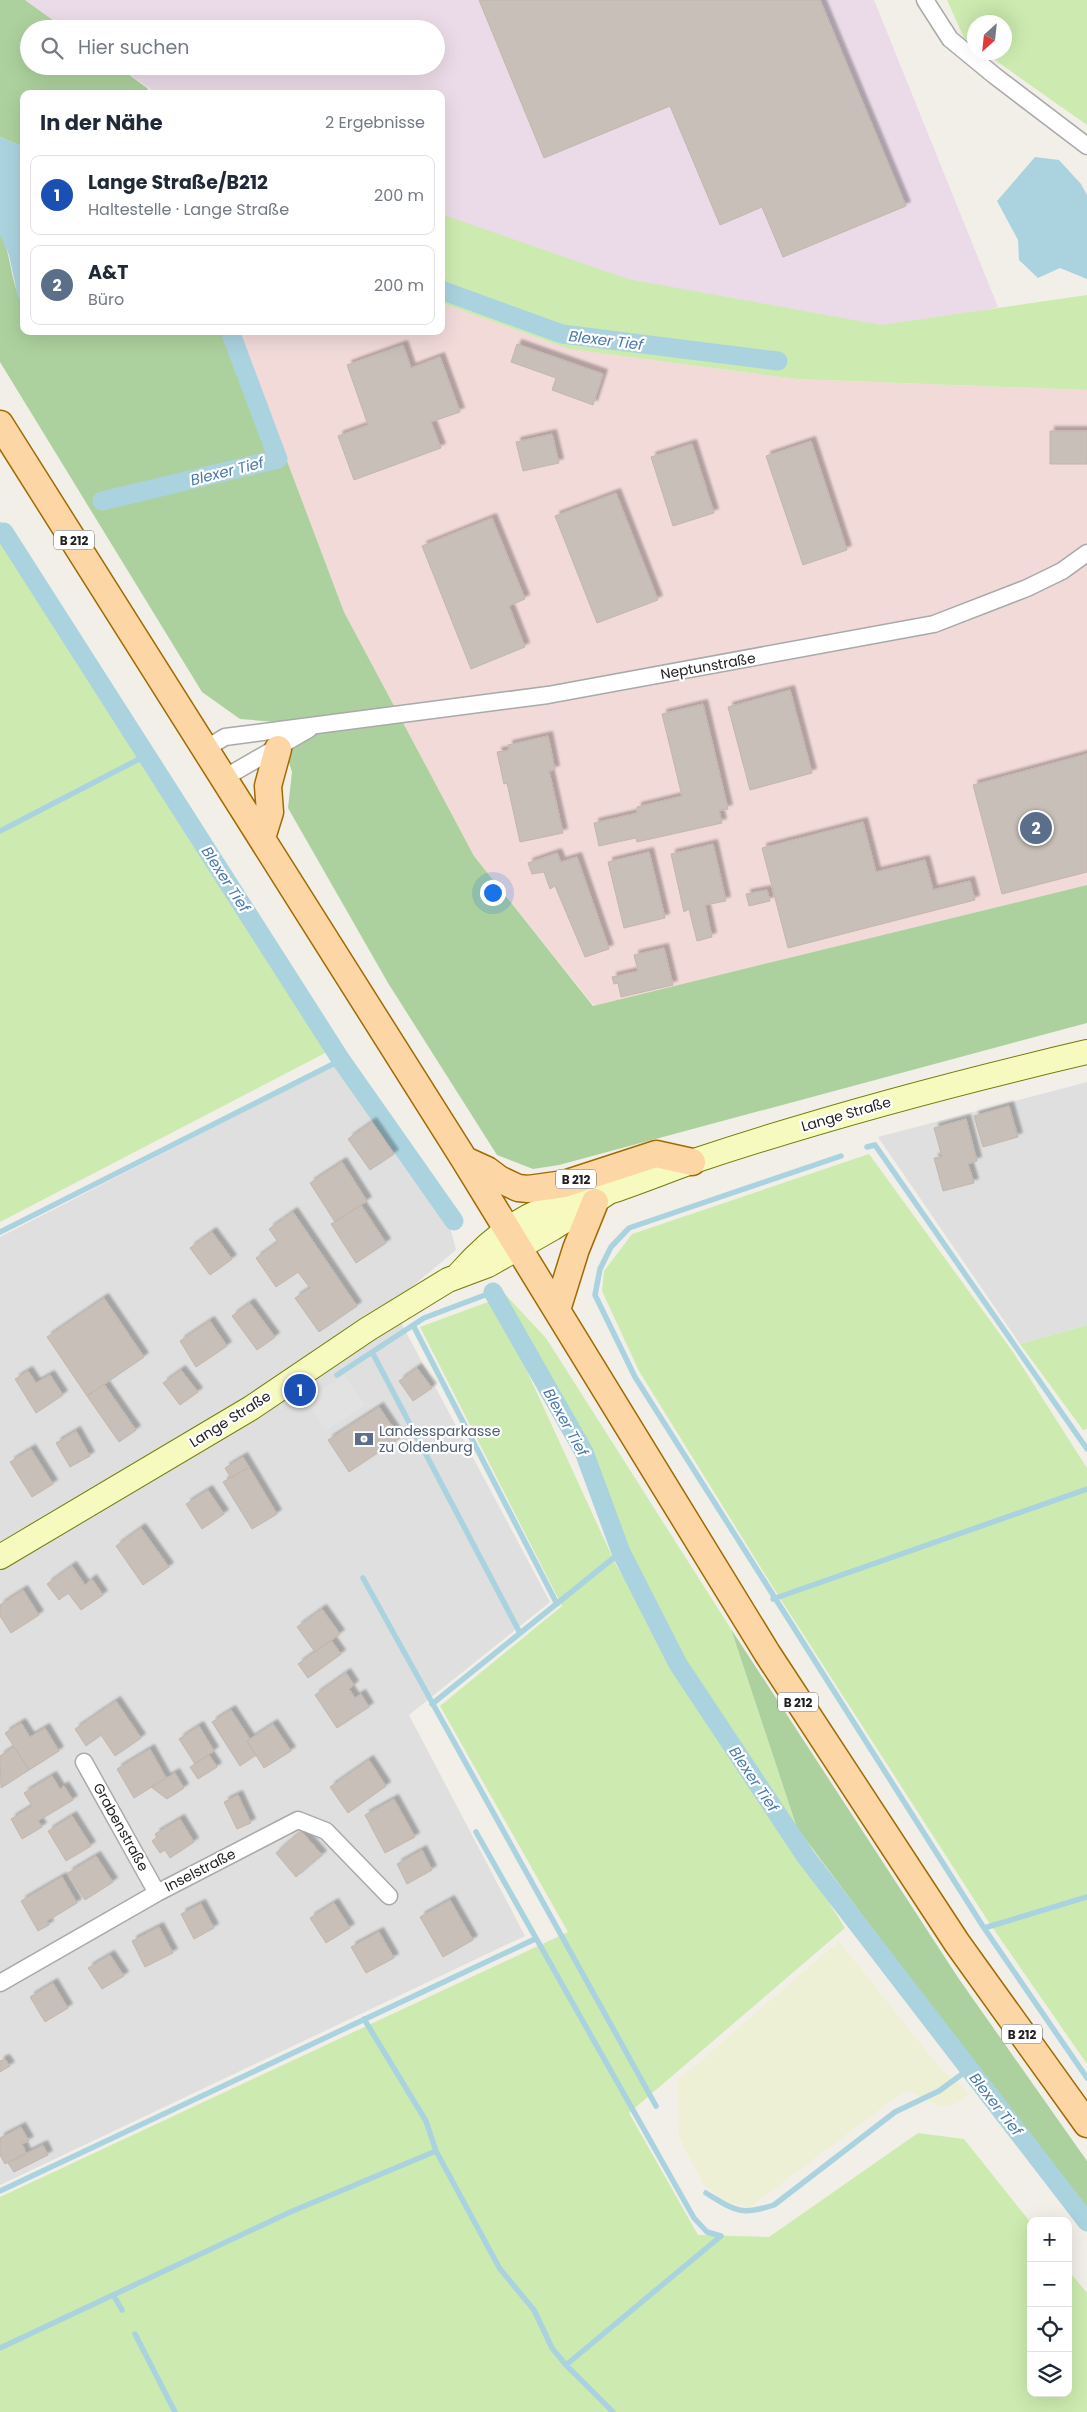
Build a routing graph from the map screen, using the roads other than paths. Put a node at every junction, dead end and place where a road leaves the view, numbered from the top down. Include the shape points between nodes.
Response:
1 (925, 0) edge
2 (1087, 146) edge
3 (0, 424) edge
4 (1087, 553) edge
5 (314, 727) junction
6 (205, 749) junction
7 (278, 749) junction
8 (224, 778) junction
9 (262, 838) junction
10 (1087, 1052) edge
11 (464, 1160) junction
12 (692, 1162) junction
13 (602, 1197) junction
14 (512, 1240) junction
15 (557, 1310) junction
16 (0, 1557) edge
17 (84, 1762) dead end
18 (157, 1893) junction
19 (389, 1896) dead end
20 (0, 1983) edge
21 (1087, 2124) edge

1 - 2 street via 950,39
3 - 6 main road, B 212
4 - 5 street, Neptunstraße via 1062,571 1027,588 934,624 548,695
5 - 6 street, Neptunstraße via 225,737
5 - 7 street, Neptunstraße
6 - 8 main road, B 212
7 - 8 street, Neptunstraße
7 - 9 main road via 268,786 270,812
8 - 9 main road, B 212
9 - 11 main road, B 212
10 - 12 street, Lange Straße via 920,1093
11 - 12 main road, B 212 via 518,1188 528,1189 564,1184 656,1154
11 - 14 main road, B 212
12 - 13 street, Lange Straße
13 - 14 street, Lange Straße
13 - 15 main road, B 212 via 576,1249
14 - 15 main road, B 212
14 - 16 street, Lange Straße via 488,1265 456,1277 368,1329 251,1408
15 - 21 main road, B 212 via 767,1654 957,1943
17 - 18 street, Grabenstraße
18 - 19 street, Inselstraße via 298,1820 326,1832
18 - 20 street, Inselstraße

